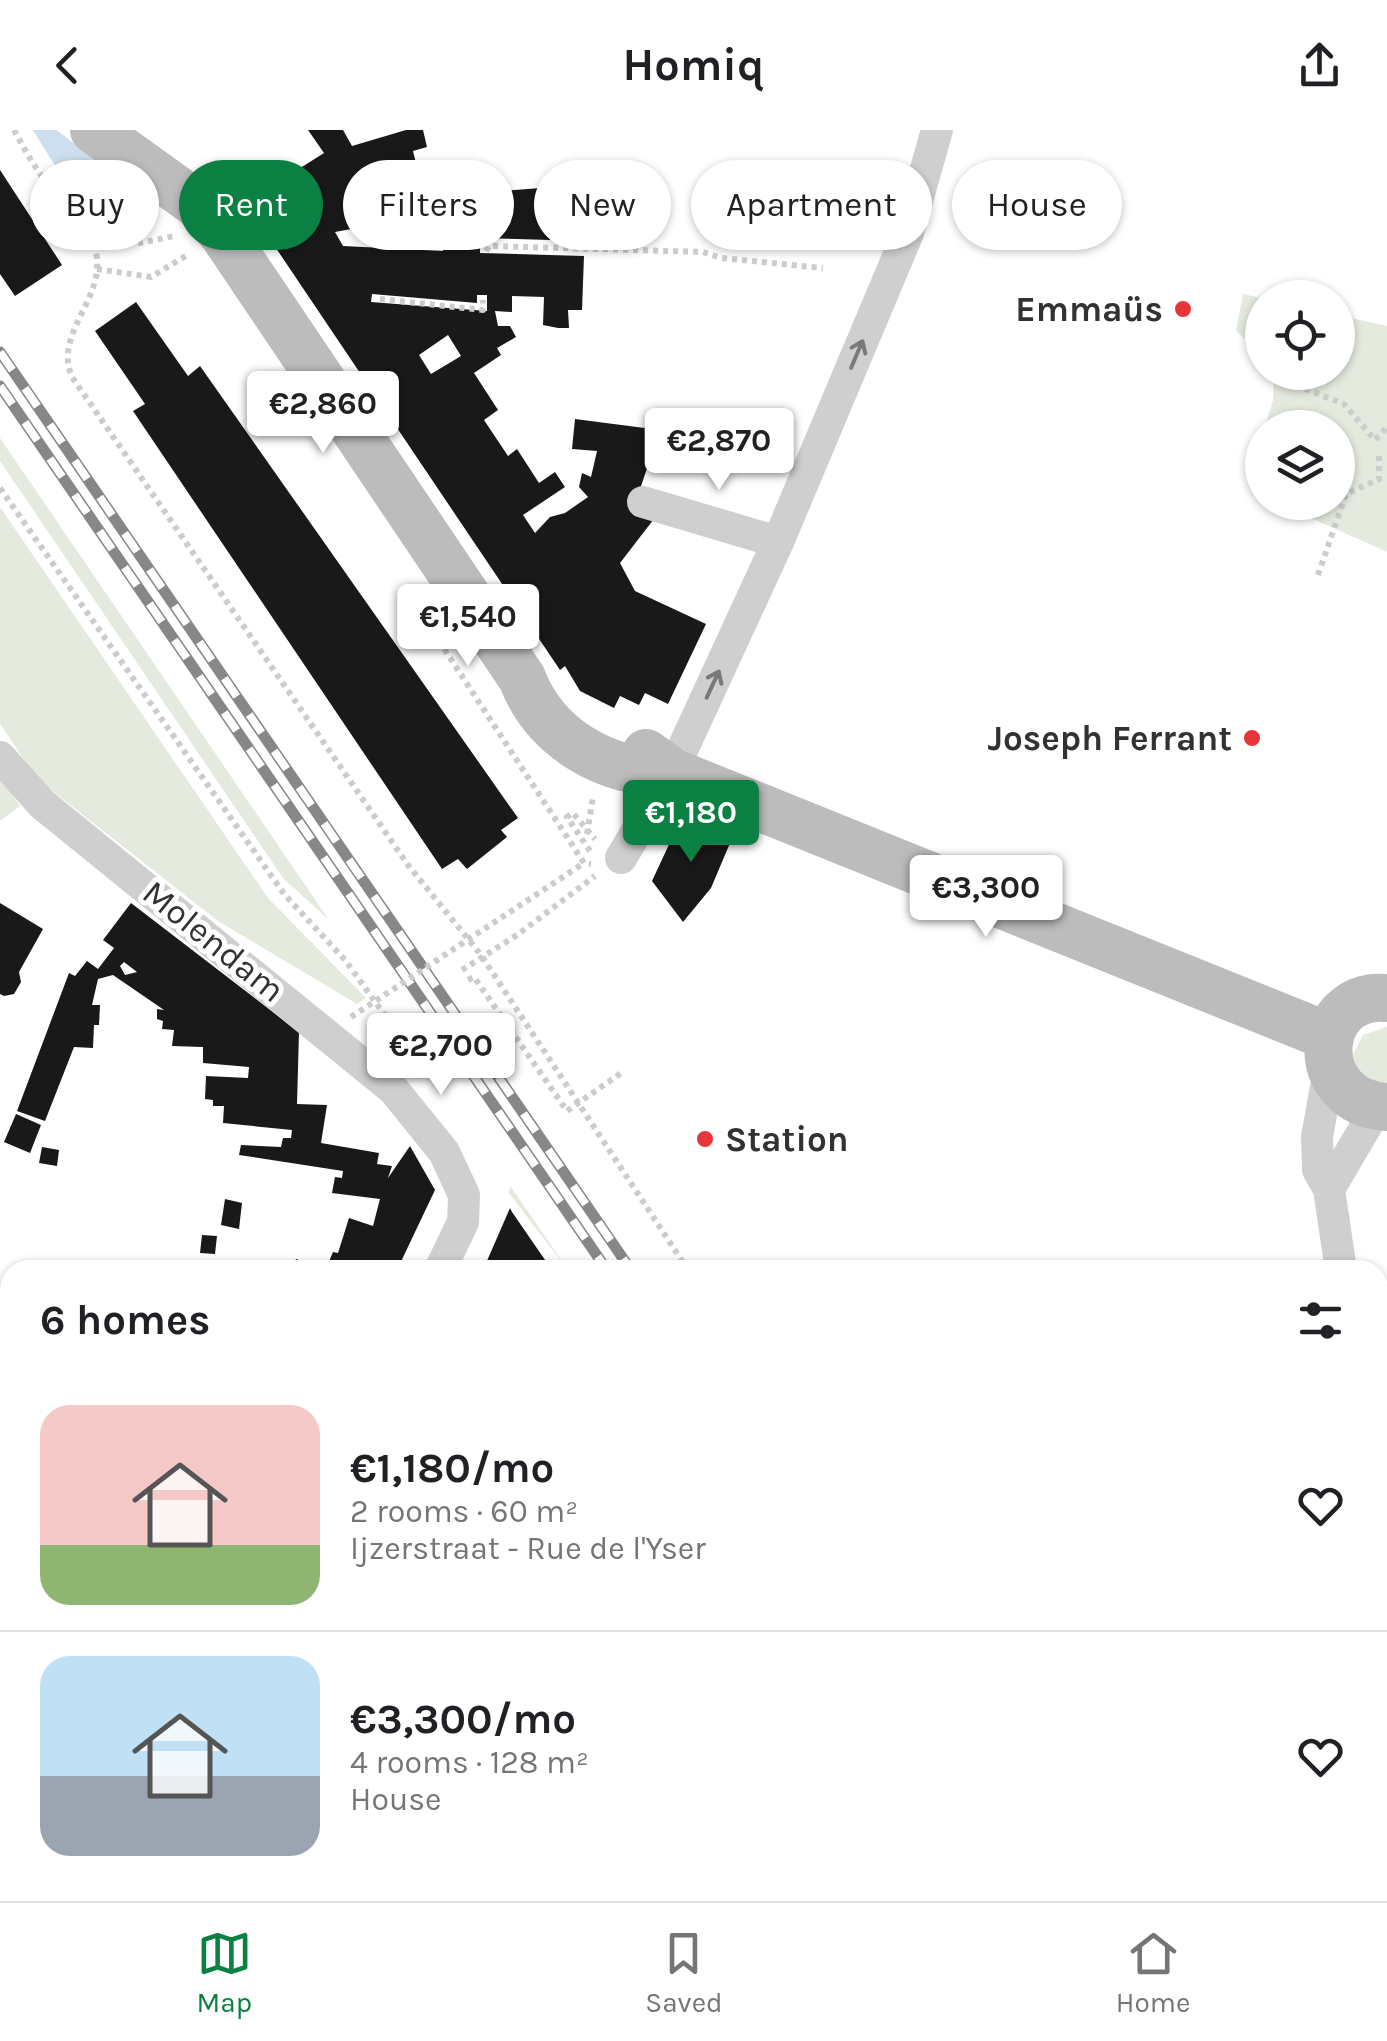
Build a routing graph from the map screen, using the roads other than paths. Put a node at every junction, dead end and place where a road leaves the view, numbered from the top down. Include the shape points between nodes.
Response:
1 (937, 130) edge
2 (102, 132) edge
3 (643, 502) dead end
4 (778, 542) junction
5 (0, 757) edge
6 (672, 772) junction
7 (608, 858) road end
8 (1380, 992) edge
9 (1330, 1054) junction
10 (1383, 1106) edge
11 (1329, 1190) junction
12 (445, 1260) edge
13 (1340, 1260) edge

4 -> 1 street via 908,233
2 - 6 street via 162,176 522,678 533,707 599,760 640,774
3 - 4 street
6 -> 4 street
5 - 12 street, Molendam via 42,804 366,1064 444,1152 466,1206
6 - 7 street
6 - 9 street
8 - 9 street via 1340,1017
9 - 10 street via 1358,1101
9 - 11 street via 1317,1137 1318,1170
10 - 11 street
11 - 13 street

